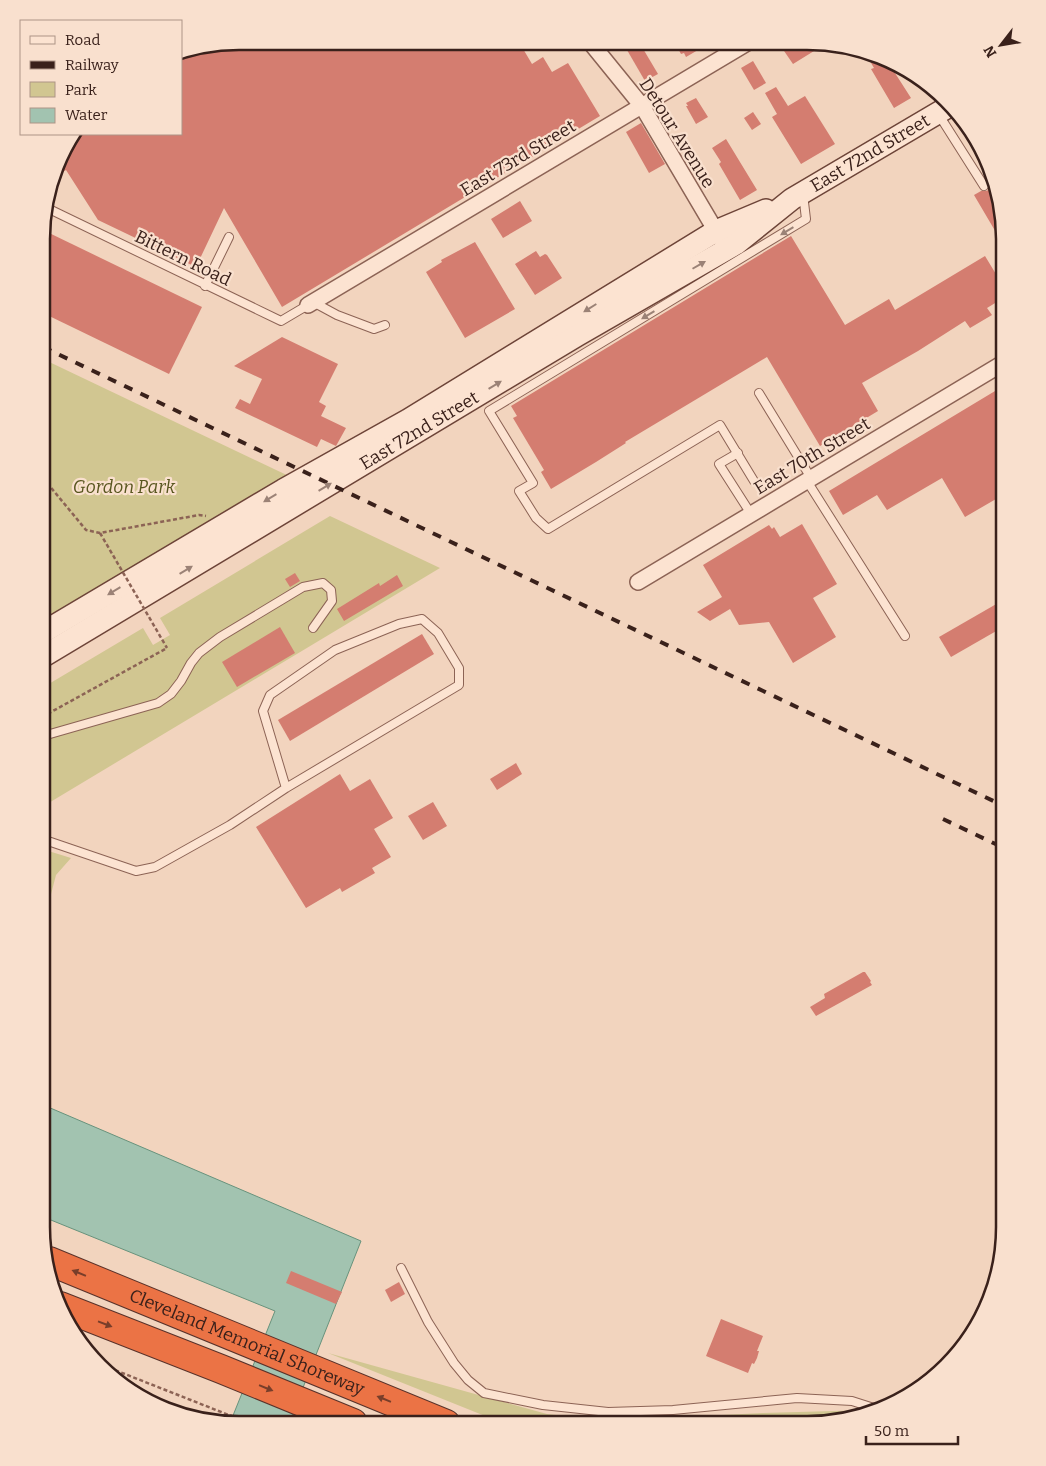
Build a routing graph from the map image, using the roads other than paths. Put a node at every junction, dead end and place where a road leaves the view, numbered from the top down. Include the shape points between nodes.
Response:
1 (596, 50) edge
2 (735, 50) edge
3 (642, 106) junction
4 (943, 110) edge
5 (984, 186) dead end
6 (797, 196) junction
7 (53, 211) edge
8 (229, 237) dead end
9 (721, 240) junction
10 (205, 286) junction
11 (310, 303) junction
12 (385, 325) dead end
13 (996, 367) edge
14 (759, 393) dead end
15 (738, 453) junction
16 (809, 480) junction
17 (754, 481) dead end
18 (751, 514) junction
19 (638, 582) dead end
20 (50, 628) edge
21 (313, 628) dead end
22 (906, 636) dead end
23 (50, 652) edge
24 (50, 734) edge
25 (286, 788) junction
26 (50, 843) edge
27 (54, 1263) edge
28 (401, 1268) dead end
29 (70, 1310) edge
30 (869, 1406) edge
31 (335, 1416) edge
32 (426, 1416) edge

1 - 3 street, Detour Avenue
2 - 3 street, East 73rd Street
3 - 9 street, Detour Avenue
3 - 11 street, East 73rd Street
4 - 5 lane
4 - 6 main road, East 72nd Street
6 - 9 main road, East 72nd Street via 736,244
6 -> 15 lane via 806,220 489,411 533,483 519,490 536,518 548,528 720,425
7 - 10 lane, Bittern Road
8 - 10 lane
9 -> 20 main road, East 72nd Street via 283,490
23 -> 9 main road, East 72nd Street via 578,335
10 - 11 lane, Bittern Road via 281,321
11 - 12 lane via 374,329
13 - 16 street, East 70th Street
14 - 16 lane
15 - 17 lane
15 - 18 lane via 720,464
16 - 18 street, East 70th Street
16 - 22 lane
18 - 19 street, East 70th Street
21 - 24 lane via 332,601 331,590 323,583 303,587 213,642 198,653 171,694 158,703
25 - 25 lane via 459,685 459,668 438,633 422,619 399,624 335,650 270,695 263,711
25 - 26 lane via 230,825 155,866 136,871
32 -> 27 highway, Cleveland Memorial Shoreway
28 - 30 lane via 428,1322 454,1362 484,1393 543,1406 608,1412 673,1410 797,1398 852,1401
29 -> 31 highway, Cleveland Memorial Shoreway

